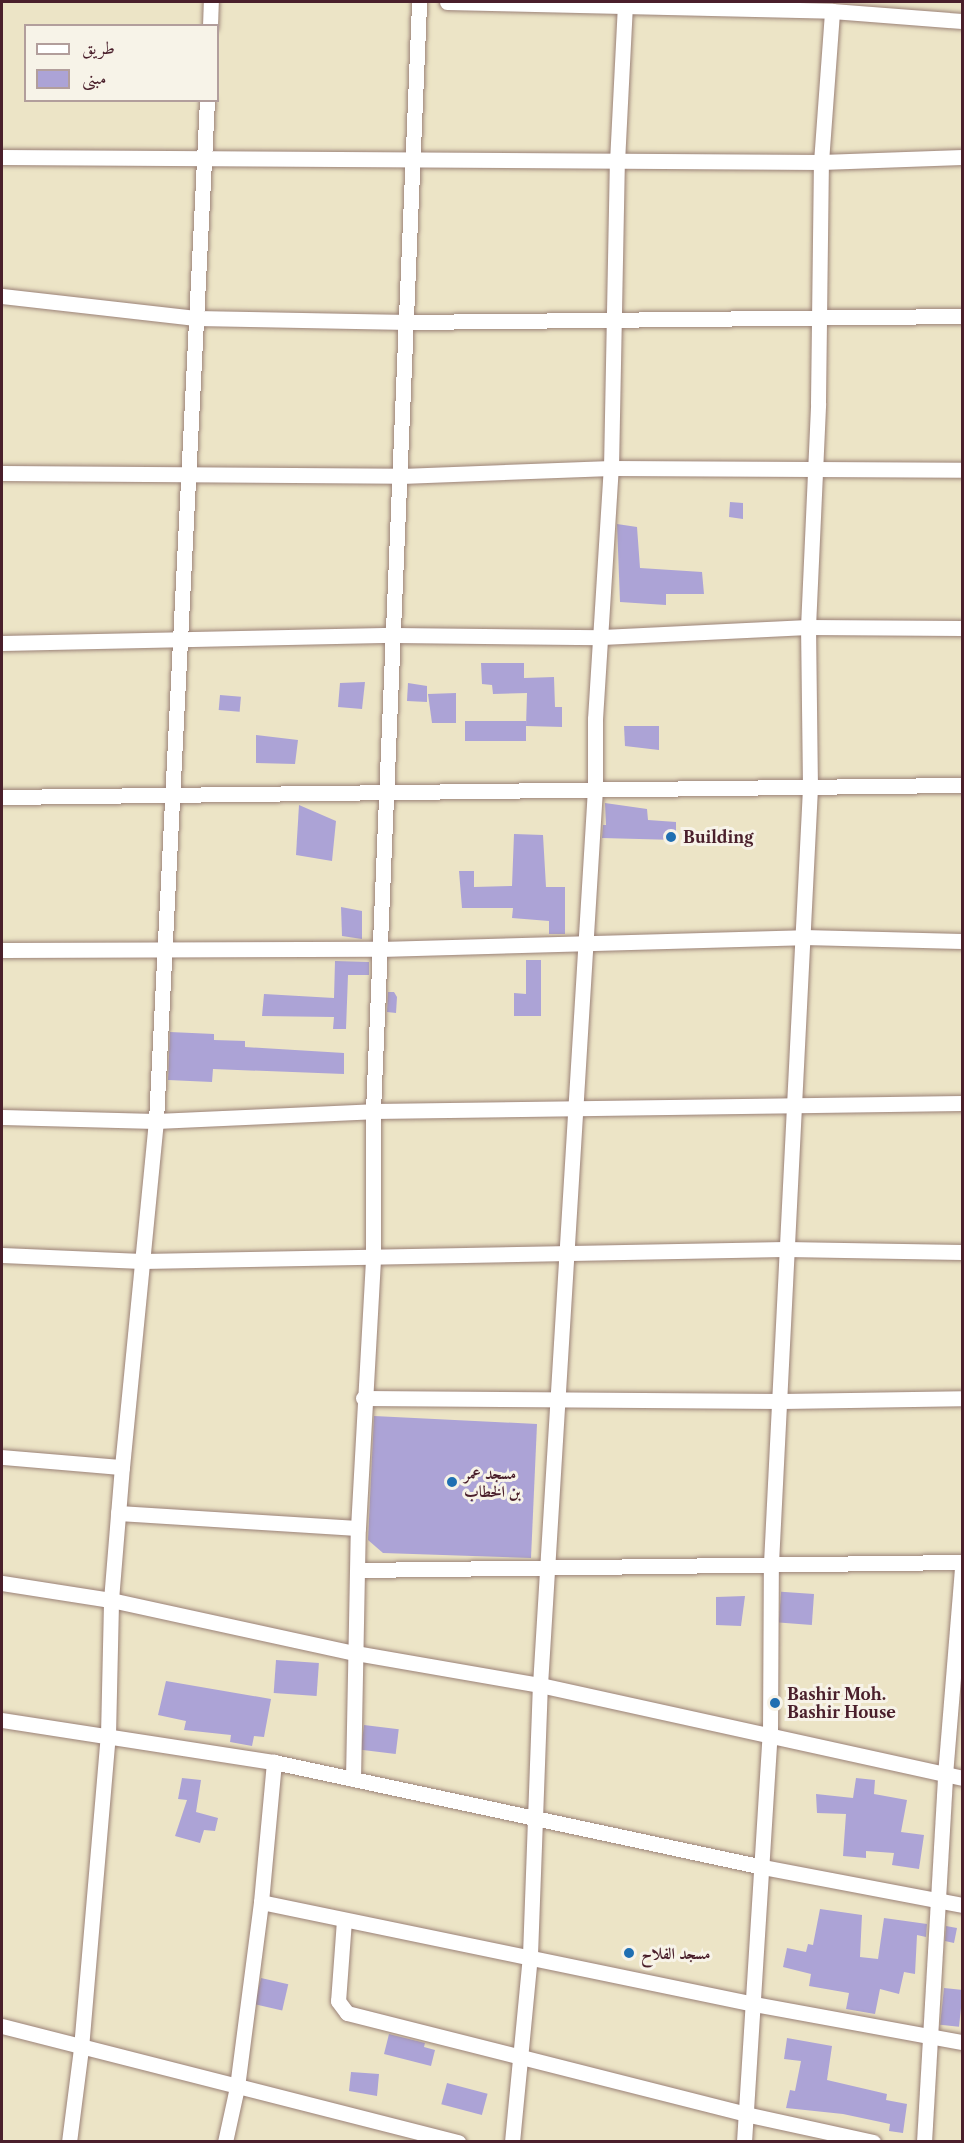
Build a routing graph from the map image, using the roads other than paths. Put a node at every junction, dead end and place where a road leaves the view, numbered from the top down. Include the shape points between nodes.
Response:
1 (211, 2) edge
2 (419, 2) edge
3 (447, 2) edge
4 (625, 3) edge
5 (746, 5) edge
6 (832, 11) junction
7 (963, 21) edge
8 (210, 24) edge
9 (207, 102) edge
10 (2, 157) edge
11 (963, 157) edge
12 (204, 158) junction
13 (415, 158) junction
14 (617, 162) junction
15 (821, 162) junction
16 (2, 296) edge
17 (963, 316) edge
18 (196, 318) junction
19 (616, 318) junction
20 (819, 318) junction
21 (408, 322) junction
22 (611, 468) junction
23 (963, 470) edge
24 (816, 471) junction
25 (2, 473) edge
26 (191, 474) junction
27 (401, 476) junction
28 (808, 627) junction
29 (963, 628) edge
30 (395, 634) junction
31 (602, 637) junction
32 (182, 640) junction
33 (2, 643) edge
34 (963, 785) edge
35 (596, 788) junction
36 (810, 788) junction
37 (387, 791) junction
38 (172, 795) junction
39 (2, 797) edge
40 (803, 937) junction
41 (963, 941) edge
42 (585, 943) junction
43 (380, 949) junction
44 (2, 950) edge
45 (165, 950) junction
46 (963, 1103) edge
47 (795, 1104) junction
48 (573, 1109) junction
49 (373, 1111) junction
50 (2, 1117) edge
51 (156, 1120) junction
52 (785, 1249) junction
53 (963, 1252) edge
54 (2, 1255) edge
55 (567, 1255) junction
56 (373, 1257) junction
57 (142, 1261) junction
58 (363, 1398) junction
59 (963, 1398) edge
60 (558, 1400) junction
61 (781, 1401) junction
62 (2, 1457) edge
63 (122, 1467) junction
64 (118, 1513) junction
65 (358, 1528) junction
66 (963, 1562) edge
67 (771, 1563) junction
68 (548, 1566) junction
69 (358, 1570) junction
70 (963, 1570) edge
71 (2, 1583) edge
72 (111, 1599) junction
73 (355, 1653) junction
74 (540, 1685) junction
75 (958, 1693) edge
76 (2, 1720) edge
77 (770, 1734) junction
78 (108, 1736) junction
79 (274, 1762) junction
80 (945, 1775) junction
81 (963, 1778) edge
82 (353, 1779) junction
83 (534, 1816) junction
84 (762, 1867) junction
85 (939, 1900) junction
86 (261, 1902) junction
87 (963, 1905) edge
88 (344, 1920) junction
89 (530, 1955) junction
90 (754, 2004) junction
91 (2, 2026) edge
92 (933, 2036) junction
93 (963, 2042) edge
94 (81, 2048) junction
95 (519, 2058) junction
96 (237, 2087) junction
97 (745, 2114) junction
98 (69, 2142) edge
99 (225, 2142) edge
100 (458, 2142) edge
101 (512, 2142) edge
102 (744, 2142) edge
103 (873, 2142) edge
104 (924, 2142) edge

1 - 8 street
2 - 13 street
3 - 4 street
4 - 5 street
4 - 14 street
5 - 6 street
6 - 7 street
6 - 15 street
9 - 12 street
10 - 12 street
11 - 15 street
12 - 13 street
12 - 18 street
13 - 14 street
13 - 21 street
14 - 15 street
14 - 19 street
15 - 20 street
16 - 18 street
17 - 20 street
18 - 21 street
18 - 26 street
19 - 20 street
19 - 21 street
19 - 22 street
20 - 24 street
21 - 27 street
22 - 24 street
22 - 27 street
22 - 31 street
23 - 24 street
24 - 28 street
25 - 26 street
26 - 27 street
26 - 32 street
27 - 30 street
28 - 29 street
28 - 31 street
28 - 36 street
30 - 31 street
30 - 32 street
30 - 37 street
31 - 35 street via 595,719
32 - 33 street
32 - 38 street
34 - 36 street
35 - 36 street
35 - 37 street
35 - 42 street
36 - 40 street
37 - 38 street
37 - 43 street
38 - 39 street
38 - 45 street
40 - 41 street
40 - 42 street
40 - 47 street
42 - 43 street
42 - 48 street
43 - 45 street
43 - 49 street
44 - 45 street
45 - 51 street
46 - 47 street
47 - 48 street
47 - 52 street
48 - 49 street
48 - 55 street
49 - 51 street
49 - 56 street
50 - 51 street
51 - 57 street
52 - 53 street
52 - 55 street
52 - 61 street
54 - 57 street
55 - 56 street
55 - 60 street
56 - 57 street
56 - 58 street
57 - 63 street
58 - 60 street
58 - 65 street
59 - 61 street
60 - 61 street
60 - 68 street
61 - 67 street
62 - 63 street
63 - 64 street
64 - 65 street
64 - 72 street
65 - 69 street
66 - 67 street
67 - 68 street
67 - 77 street
68 - 69 street
68 - 74 street
69 - 73 street
70 - 75 street
71 - 72 street
72 - 73 street
72 - 78 street
73 - 74 street
73 - 82 street
74 - 77 street
74 - 83 street
75 - 80 street
76 - 78 street
77 - 80 street
77 - 84 street
78 - 79 street
78 - 94 street
79 - 82 street
79 - 86 street
80 - 81 street
80 - 85 street
82 - 83 street
83 - 84 street
83 - 89 street
84 - 85 street
84 - 90 street
85 - 87 street
85 - 92 street
86 - 88 street
86 - 96 street
88 - 89 street
88 - 95 street via 341,2009
89 - 90 street
89 - 95 street
90 - 92 street
90 - 97 street
91 - 94 street
92 - 93 street
92 - 104 street
94 - 96 street
94 - 98 street
95 - 97 street
95 - 101 street
96 - 99 street
96 - 100 street
97 - 102 street
97 - 103 street

